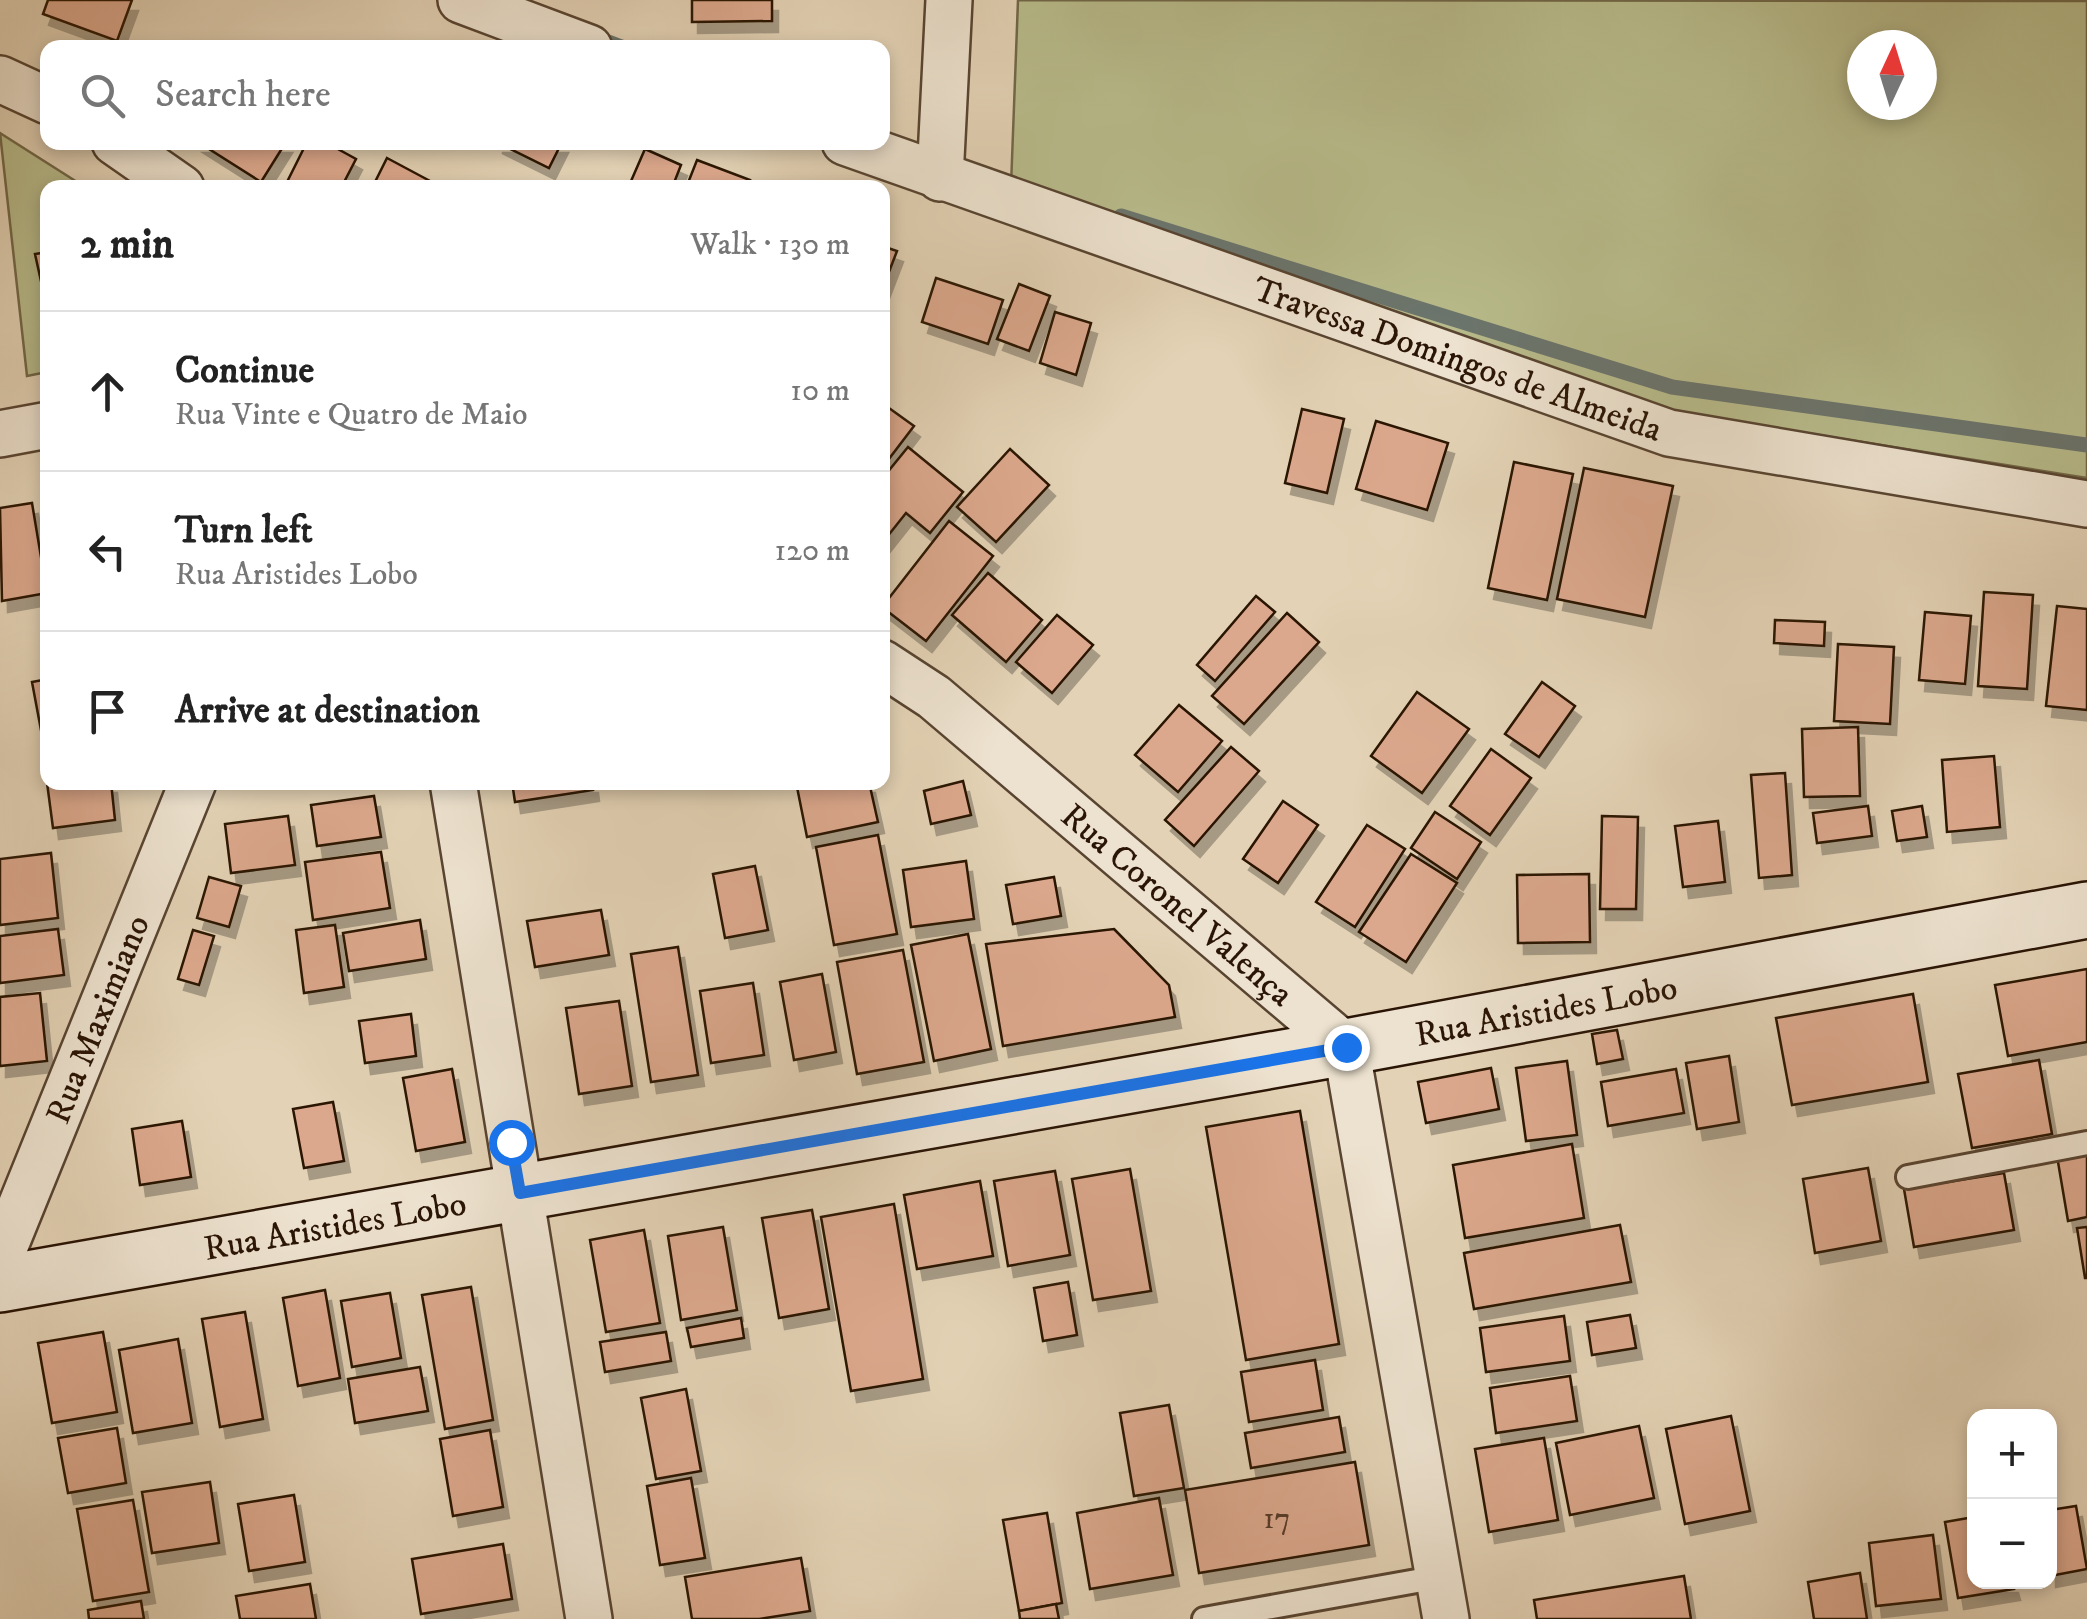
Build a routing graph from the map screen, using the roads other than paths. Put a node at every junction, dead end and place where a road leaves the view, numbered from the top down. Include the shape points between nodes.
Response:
1 (461, 0) edge
2 (949, 0) edge
3 (568, 40) edge
4 (0, 78) edge
5 (40, 97) edge
6 (126, 150) edge
7 (866, 150) edge
8 (940, 178) junction
9 (169, 180) edge
10 (40, 426) edge
11 (0, 434) edge
12 (2087, 504) edge
13 (890, 667) edge
14 (190, 790) edge
15 (455, 790) edge
16 (2087, 910) edge
17 (1346, 1047) junction
18 (2087, 1144) edge
19 (1908, 1177) dead end
20 (520, 1193) junction
21 (0, 1258) edge
22 (0, 1284) edge
23 (1443, 1598) edge
24 (588, 1619) edge
25 (1204, 1619) edge

1 - 3 street
2 - 8 street
4 - 5 street
6 - 9 street
7 - 8 street, Travessa Domingos de Almeida
8 - 12 street, Travessa Domingos de Almeida via 1669,433
10 - 11 street
13 - 17 street, Rua Coronel Valença via 934,697
14 - 21 street, Rua Maximiano
15 - 20 street
16 - 17 street, Rua Aristides Lobo
17 - 20 street, Rua Aristides Lobo
17 - 23 street
18 - 19 lane
20 - 22 street, Rua Aristides Lobo
20 - 24 street
23 - 25 lane

